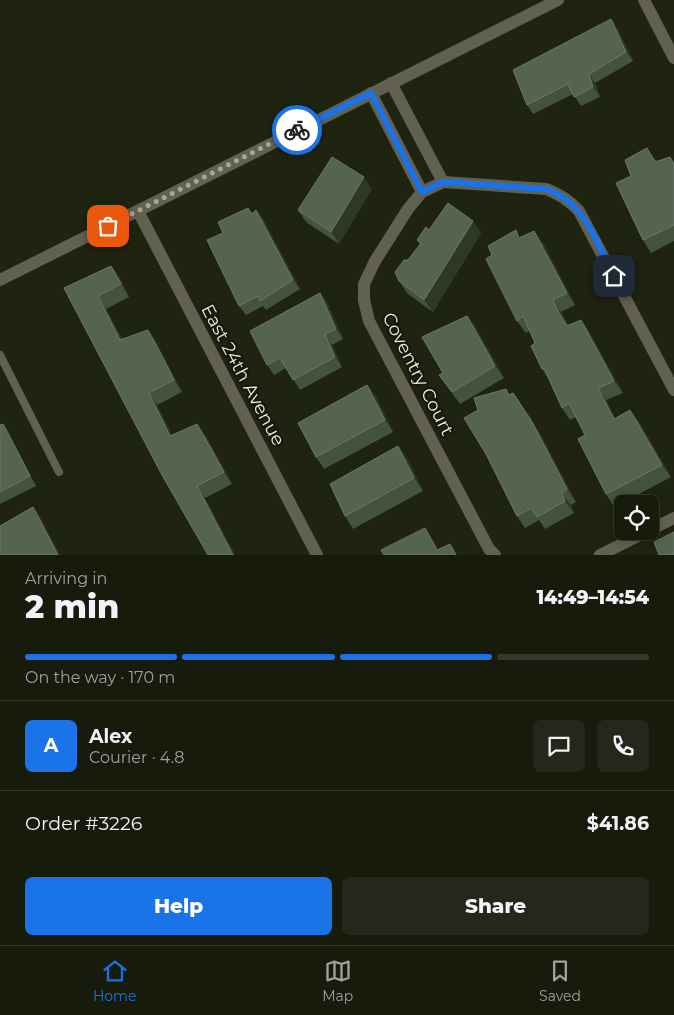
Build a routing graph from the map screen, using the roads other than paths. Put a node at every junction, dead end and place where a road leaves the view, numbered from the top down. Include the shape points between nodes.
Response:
1 (558, 0) edge
2 (644, 0) edge
3 (674, 58) edge
4 (391, 83) junction
5 (371, 93) junction
6 (443, 182) junction
7 (422, 192) junction
8 (138, 211) junction
9 (0, 280) edge
10 (0, 355) edge
11 (674, 390) edge
12 (59, 472) dead end
13 (674, 518) edge
14 (659, 526) edge
15 (631, 540) edge
16 (317, 555) edge
17 (494, 555) edge
18 (600, 555) edge

1 - 4 street
2 - 3 street
4 - 5 street
4 - 6 street
5 - 7 street
5 - 8 street
6 - 7 street, Coventry Court
6 - 11 street, Coventry Court via 546,189 571,201 580,211
7 - 17 street, Coventry Court via 374,262 364,284 364,300 369,321
8 - 9 street
8 - 16 street, East 24th Avenue
10 - 12 lane
13 - 14 street
15 - 18 street

